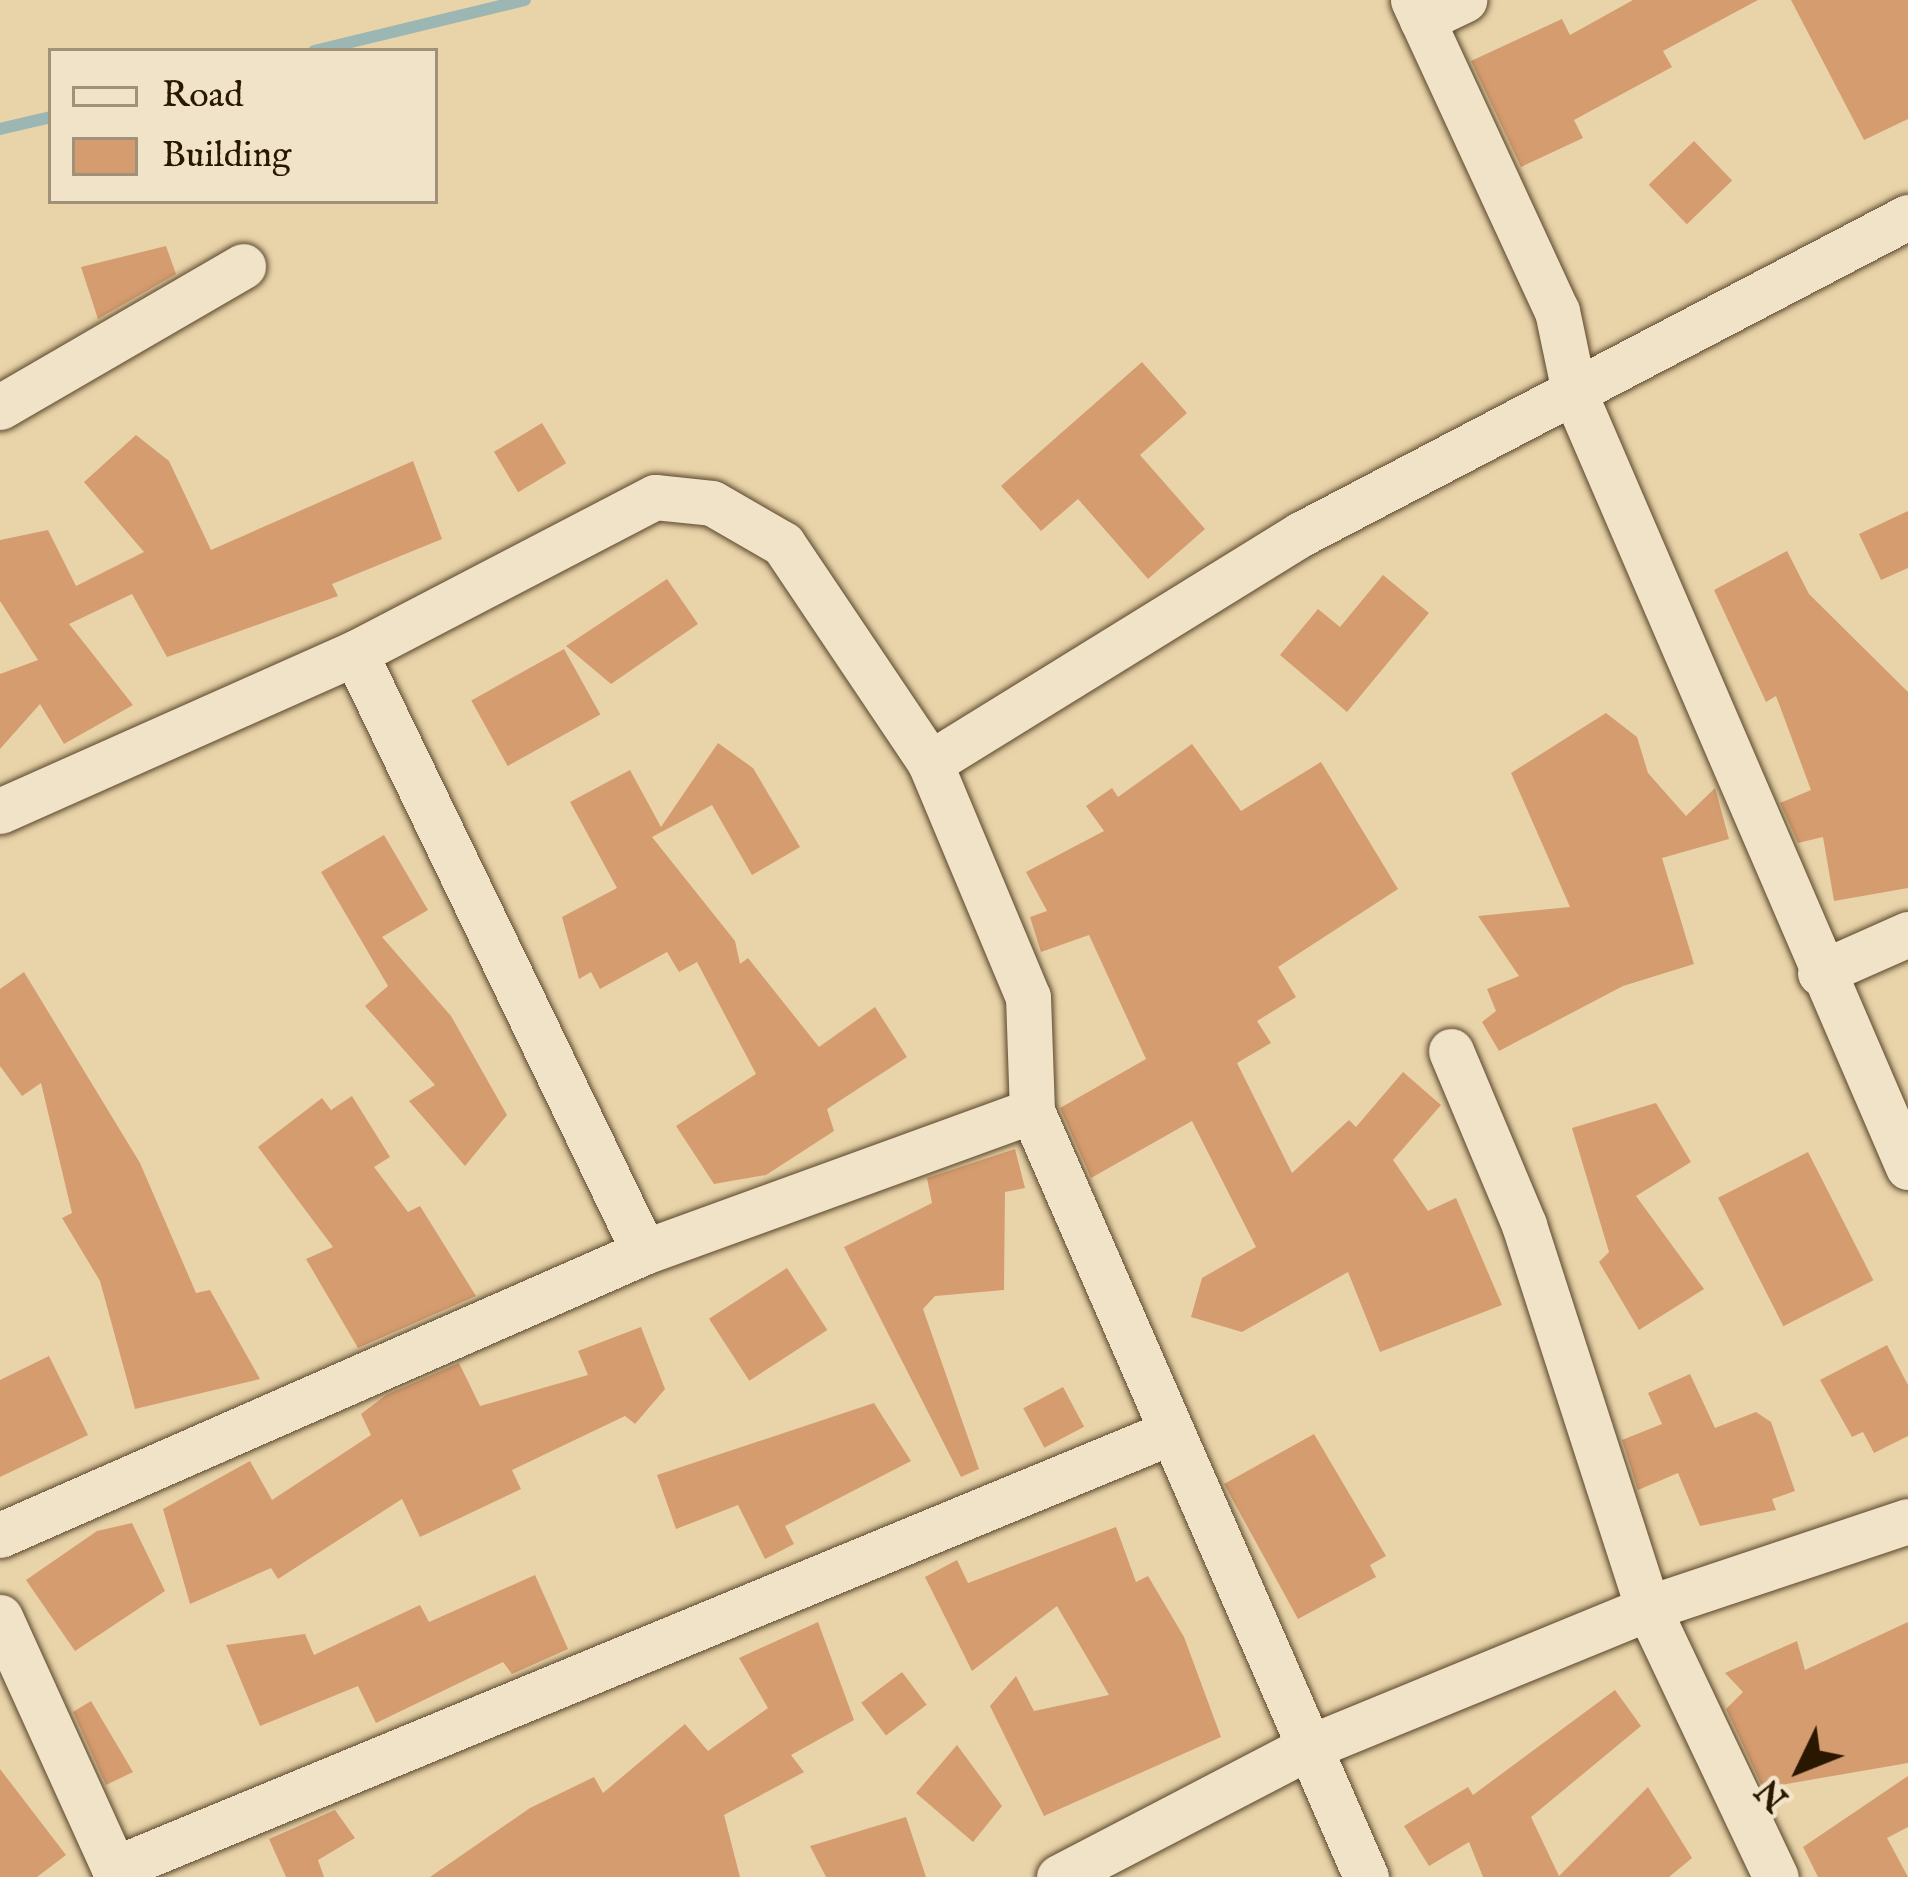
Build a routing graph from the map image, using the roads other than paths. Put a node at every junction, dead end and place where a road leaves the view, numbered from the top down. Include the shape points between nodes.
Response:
1 (1464, 0) edge
2 (1418, 10) edge
3 (1908, 217) edge
4 (243, 266) dead end
5 (1574, 392) junction
6 (0, 407) edge
7 (355, 653) junction
8 (930, 763) junction
9 (0, 811) edge
10 (1908, 934) edge
11 (1820, 973) junction
12 (1450, 1052) dead end
13 (1032, 1111) junction
14 (1908, 1167) edge
15 (644, 1252) junction
16 (1164, 1435) junction
17 (1908, 1521) edge
18 (0, 1535) edge
19 (1648, 1608) junction
20 (0, 1617) edge
21 (1304, 1749) junction
22 (116, 1873) edge
23 (1059, 1877) edge
24 (1366, 1877) edge
25 (1775, 1877) edge

1 - 2 street
2 - 5 street via 1557,311
3 - 5 street
4 - 6 street
5 - 8 street via 1300,534
5 - 11 street
7 - 8 street via 655,497 712,503 783,544
7 - 9 street
7 - 15 street
8 - 13 street via 1028,997
10 - 11 street
11 - 14 street
12 - 19 street via 1524,1225
13 - 15 street
13 - 16 street
15 - 18 street
16 - 21 street
16 - 22 street
17 - 19 street
19 - 21 street
19 - 25 street
20 - 22 street
21 - 23 street
21 - 24 street

